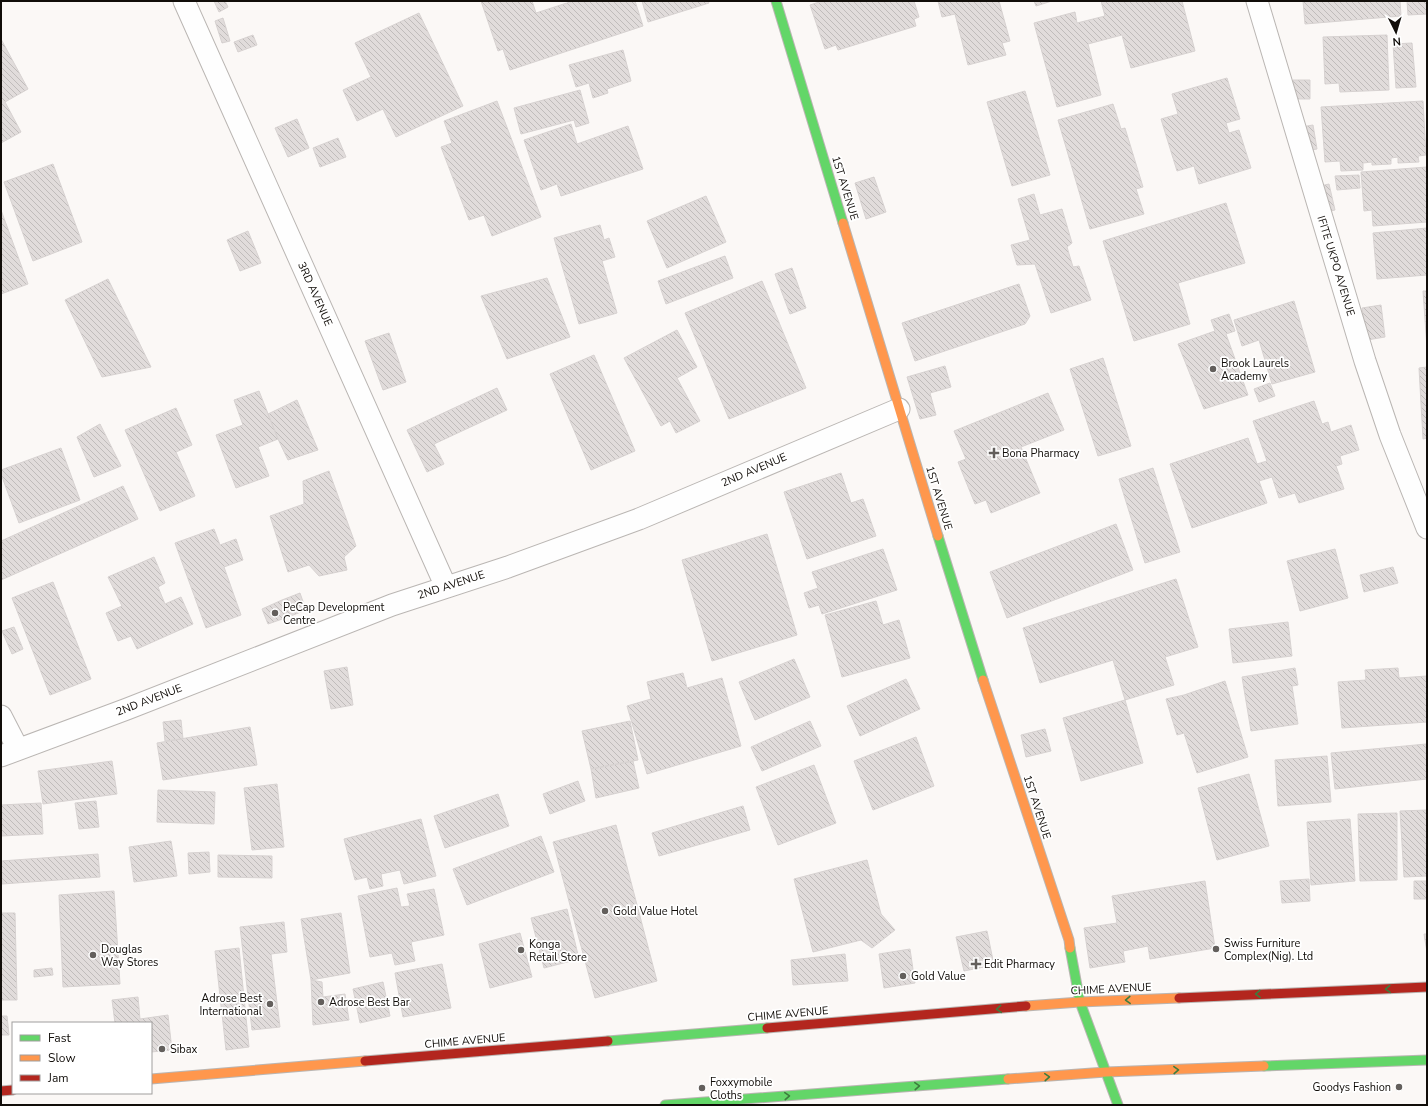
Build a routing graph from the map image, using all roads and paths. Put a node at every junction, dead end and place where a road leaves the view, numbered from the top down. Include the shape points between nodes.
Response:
1 (184, 1) edge
2 (776, 1) edge
3 (1258, 1) edge
4 (899, 408) junction
5 (1427, 528) edge
6 (446, 587) junction
7 (1, 716) edge
8 (9, 752) edge
9 (1427, 987) edge
10 (1080, 1002) junction
11 (1427, 1060) edge
12 (1106, 1072) junction
13 (152, 1079) edge
14 (12, 1090) edge
15 (1, 1091) edge
16 (665, 1105) edge
17 (1118, 1105) edge

1 - 6 street, 3RD AVENUE
2 - 4 main road, 1ST AVENUE
3 - 5 street, IFITE UKPO AVENUE via 1365,361 1390,435
4 - 6 street, 2ND AVENUE via 639,519
4 - 10 main road, 1ST AVENUE via 977,660 1069,940
6 - 8 street, 2ND AVENUE via 392,605
7 - 8 street
9 -> 10 main road, CHIME AVENUE
10 - 12 main road, 1ST AVENUE
10 -> 13 main road, CHIME AVENUE
12 -> 11 main road
16 -> 12 main road
12 - 17 main road, 1ST AVENUE
14 - 15 main road

